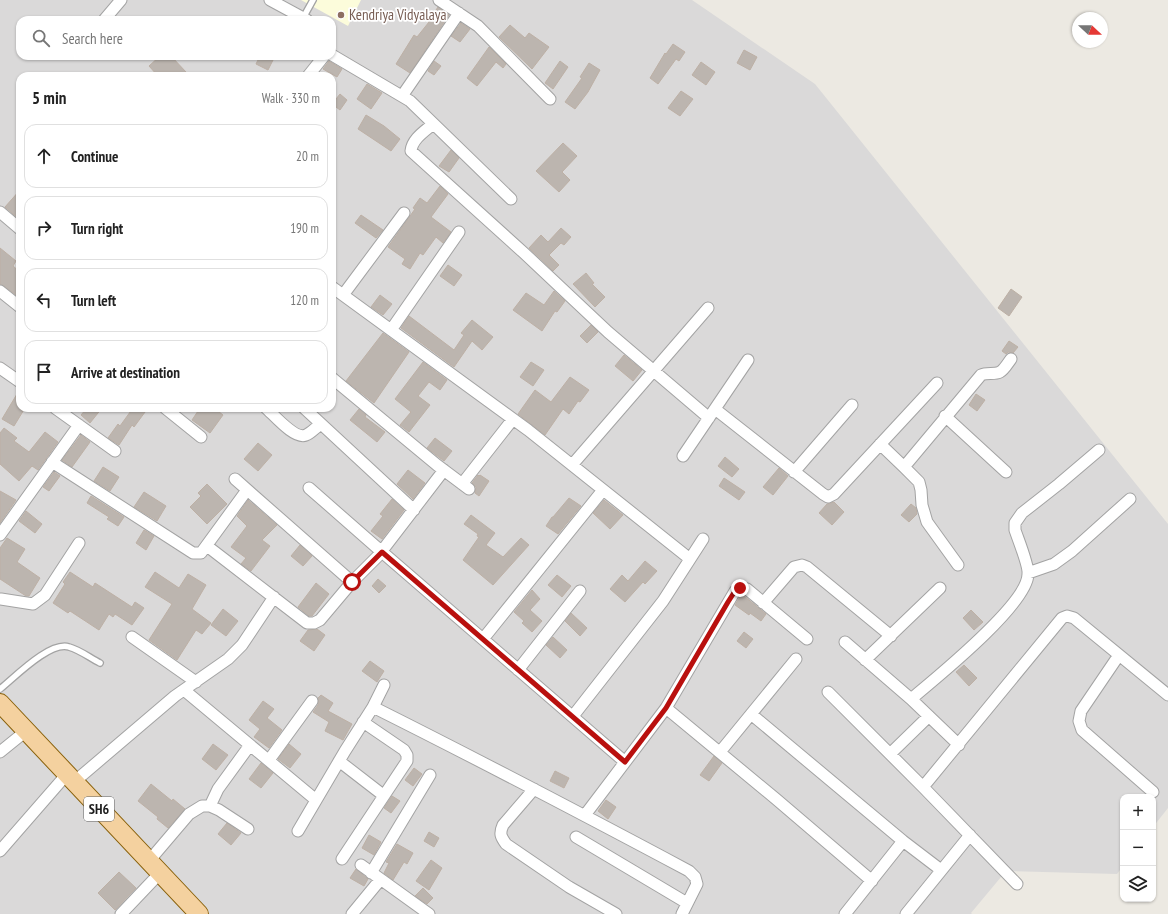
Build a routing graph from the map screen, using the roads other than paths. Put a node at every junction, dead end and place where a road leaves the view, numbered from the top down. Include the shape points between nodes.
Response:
1 (121, 0) edge
2 (270, 0) edge
3 (313, 0) edge
4 (439, 0) edge
5 (459, 13) junction
6 (107, 16) edge
7 (299, 16) edge
8 (306, 16) edge
9 (336, 56) edge
10 (321, 60) edge
11 (311, 72) edge
12 (402, 96) junction
13 (550, 100) dead end
14 (433, 124) junction
15 (512, 199) dead end
16 (0, 212) edge
17 (404, 213) dead end
18 (16, 226) edge
19 (459, 232) dead end
20 (336, 290) edge
21 (0, 291) edge
22 (343, 295) junction
23 (16, 304) edge
24 (708, 308) dead end
25 (391, 330) junction
26 (1011, 359) dead end
27 (748, 360) dead end
28 (0, 368) edge
29 (654, 371) junction
30 (16, 379) edge
31 (336, 381) edge
32 (937, 383) dead end
33 (852, 405) dead end
34 (61, 412) edge
35 (170, 412) edge
36 (270, 412) edge
37 (308, 412) edge
38 (712, 414) junction
39 (945, 416) junction
40 (513, 419) junction
41 (321, 424) junction
42 (79, 425) junction
43 (201, 437) dead end
44 (880, 444) junction
45 (1099, 450) dead end
46 (115, 451) dead end
47 (682, 456) dead end
48 (52, 462) junction
49 (572, 465) junction
50 (904, 467) junction
51 (444, 470) junction
52 (794, 472) junction
53 (1006, 472) dead end
54 (235, 479) dead end
55 (309, 488) dead end
56 (248, 490) junction
57 (603, 490) junction
58 (1130, 499) dead end
59 (414, 510) junction
60 (0, 535) edge
61 (703, 539) dead end
62 (79, 543) dead end
63 (207, 546) junction
64 (382, 552) junction
65 (690, 560) junction
66 (958, 565) dead end
67 (1028, 573) junction
68 (352, 582) junction
69 (940, 588) dead end
70 (580, 591) dead end
71 (274, 597) junction
72 (0, 600) edge
73 (763, 603) junction
74 (132, 636) dead end
75 (890, 636) junction
76 (807, 639) dead end
77 (483, 640) junction
78 (845, 642) dead end
79 (1119, 655) junction
80 (796, 659) dead end
81 (866, 660) junction
82 (100, 663) dead end
83 (518, 670) junction
84 (196, 682) junction
85 (384, 685) dead end
86 (0, 689) edge
87 (184, 690) junction
88 (828, 692) dead end
89 (1168, 695) edge
90 (911, 699) junction
91 (312, 700) dead end
92 (0, 703) edge
93 (373, 707) junction
94 (666, 708) junction
95 (751, 714) junction
96 (573, 716) junction
97 (929, 716) junction
98 (363, 722) junction
99 (26, 731) junction
100 (250, 745) junction
101 (958, 745) junction
102 (0, 752) edge
103 (720, 752) junction
104 (890, 754) junction
105 (269, 760) junction
106 (339, 760) junction
107 (625, 762) junction
108 (430, 775) dead end
109 (70, 778) junction
110 (923, 787) junction
111 (534, 789) junction
112 (1153, 792) dead end
113 (383, 795) junction
114 (316, 800) junction
115 (210, 806) junction
116 (585, 815) junction
117 (248, 829) dead end
118 (298, 832) dead end
119 (970, 835) junction
120 (576, 837) dead end
121 (903, 841) junction
122 (0, 851) edge
123 (342, 859) dead end
124 (361, 865) dead end
125 (154, 867) junction
126 (941, 870) junction
127 (375, 876) junction
128 (872, 881) junction
129 (1017, 884) dead end
130 (687, 903) junction
131 (121, 914) edge
132 (199, 914) edge
133 (352, 914) edge
134 (429, 914) edge
135 (616, 914) edge
136 (682, 914) edge
137 (845, 914) edge
138 (906, 914) edge

1 - 6 street
2 - 7 street
3 - 8 lane
4 - 5 street
5 - 12 street
5 - 13 street via 478,26
9 - 12 street
10 - 11 street
12 - 14 street
14 - 15 street
14 - 29 street via 416,140 411,151
16 - 18 street
17 - 22 street
19 - 25 street
20 - 22 street
21 - 23 street
22 - 25 street
24 - 29 street
25 - 40 street
26 - 39 street via 1001,371 981,375
27 - 38 street
28 - 30 street
29 - 38 street
29 - 49 street
31 - 51 street
32 - 44 street
33 - 52 street
34 - 42 street
35 - 43 street
36 - 41 street via 299,436 306,435
37 - 41 street
38 - 47 street
38 - 52 street
39 - 50 street
39 - 53 street
40 - 49 street
40 - 51 street via 466,487
41 - 59 street
42 - 46 street
42 - 48 street
44 - 50 street
44 - 52 street via 834,494 828,496
45 - 67 street via 1022,513 1015,523
48 - 60 street
48 - 63 street via 193,553 201,553
49 - 57 street
50 - 66 street via 919,482 922,505 928,522
51 - 59 street
54 - 56 street
55 - 64 street
56 - 63 street
56 - 68 street
57 - 65 street
57 - 77 street
58 - 67 street via 1072,551 1054,564
59 - 64 street
61 - 65 street
62 - 72 street via 46,595 33,604
63 - 71 street
64 - 68 street
64 - 77 street
65 - 96 street via 663,601
67 - 90 street via 1026,583 1015,601 979,640
68 - 71 street via 320,620 314,623 307,623
69 - 75 street
70 - 83 street
71 - 84 street via 242,645 228,659
73 - 75 street via 794,567 802,565
73 - 76 street
73 - 94 street via 747,589 740,588 735,591
74 - 84 street
75 - 81 street
77 - 83 street
78 - 81 street
79 - 89 street
79 - 101 street via 1074,618 1062,618
79 - 112 street via 1082,711 1079,721 1082,730
80 - 95 street
81 - 90 street
82 - 86 lane via 69,646 59,646 43,654
83 - 96 street
84 - 87 street
85 - 93 street
87 - 100 street
87 - 109 street
88 - 104 street
90 - 97 street
91 - 105 street
92 - 99 main road, SH6
93 - 98 street
93 - 111 street
94 - 103 street
94 - 107 street
95 - 103 street
95 - 121 street
96 - 107 street
97 - 101 street
97 - 104 street
98 - 106 street
98 - 113 street via 407,754 407,760
99 - 102 street
99 - 109 main road, SH6
100 - 105 street
100 - 115 street via 218,789
101 - 110 street
103 - 128 street
104 - 110 street
105 - 114 street
106 - 113 street
106 - 114 street
107 - 116 street
108 - 127 street
109 - 122 street
109 - 125 main road, SH6
110 - 119 street
111 - 116 street
111 - 135 street via 503,825 500,832 506,844 569,887
113 - 123 street
114 - 118 street
115 - 117 street
115 - 125 street via 202,806 189,814
116 - 130 street via 689,871 697,884
119 - 126 street
119 - 129 street
120 - 130 street
121 - 126 street
121 - 128 street
124 - 127 street
125 - 131 street
125 - 132 main road, SH6
126 - 138 street
127 - 133 street
127 - 134 street
128 - 137 street
130 - 136 street

